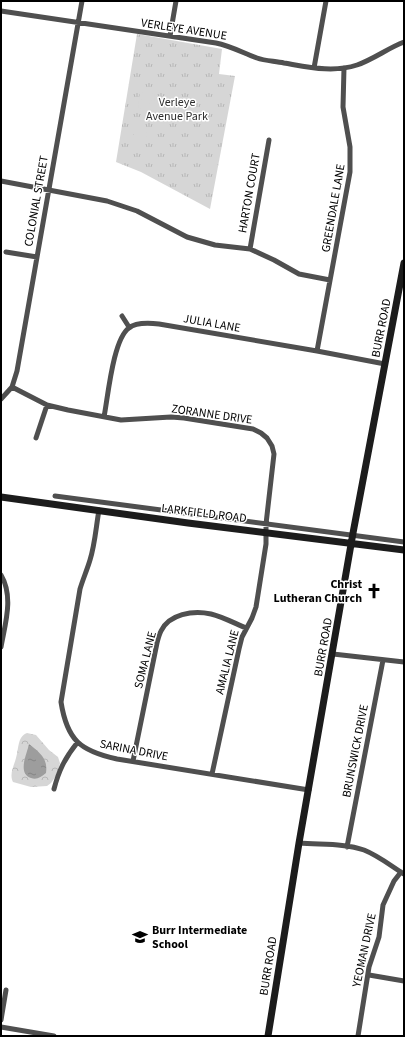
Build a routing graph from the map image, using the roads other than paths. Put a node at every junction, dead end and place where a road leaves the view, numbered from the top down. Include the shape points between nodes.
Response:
1 (82, 1) edge
2 (176, 1) edge
3 (326, 1) edge
4 (1, 11) edge
5 (78, 23) junction
6 (170, 36) junction
7 (404, 42) edge
8 (314, 68) junction
9 (344, 68) junction
10 (269, 140) dead end
11 (1, 181) edge
12 (48, 190) junction
13 (250, 249) junction
14 (6, 252) dead end
15 (37, 257) junction
16 (404, 263) edge
17 (330, 280) junction
18 (122, 316) dead end
19 (129, 327) junction
20 (317, 351) junction
21 (385, 364) junction
22 (12, 387) junction
23 (1, 399) edge
24 (47, 405) junction
25 (104, 417) junction
26 (36, 438) dead end
27 (55, 496) dead end
28 (1, 497) edge
29 (99, 510) junction
30 (266, 524) junction
31 (266, 532) junction
32 (352, 540) junction
33 (404, 542) edge
34 (404, 550) edge
35 (1, 575) edge
36 (246, 628) junction
37 (1, 647) edge
38 (333, 654) junction
39 (383, 660) junction
40 (404, 662) edge
41 (77, 743) junction
42 (133, 761) junction
43 (212, 774) junction
44 (54, 789) dead end
45 (308, 790) junction
46 (299, 843) junction
47 (347, 847) junction
48 (402, 873) edge
49 (369, 975) junction
50 (404, 981) edge
51 (6, 990) dead end
52 (1, 1020) edge
53 (1, 1027) edge
54 (54, 1036) edge
55 (268, 1036) edge
56 (358, 1036) edge

1 - 5 street, COLONIAL STREET
2 - 6 street
3 - 8 street
4 - 5 street, VERLEYE AVENUE
5 - 6 street, VERLEYE AVENUE
5 - 12 street, COLONIAL STREET
6 - 8 street, VERLEYE AVENUE via 228,45 258,59
7 - 9 street, VERLEYE AVENUE via 371,59
8 - 9 street, VERLEYE AVENUE
9 - 17 street, GREENDALE LANE via 343,107 350,147 350,172
10 - 13 street, HARTON COURT
11 - 12 street
12 - 13 street via 122,205 200,242
12 - 15 street, COLONIAL STREET
13 - 17 street via 299,274
14 - 15 street
15 - 22 street, COLONIAL STREET
16 - 21 street, BURR ROAD
17 - 20 street, GREENDALE LANE
18 - 19 street
19 - 20 street, JULIA LANE via 147,323 159,324
19 - 25 street via 119,340
20 - 21 street, JULIA LANE
21 - 32 street, BURR ROAD
22 - 23 street, COLONIAL STREET
22 - 24 street, ZORANNE DRIVE
24 - 25 street, ZORANNE DRIVE
24 - 26 street
25 - 30 street, ZORANNE DRIVE via 121,420 184,418 261,432 272,446 274,454
27 - 30 street, LARKFIELD ROAD
28 - 29 street, LARKFIELD ROAD
29 - 31 street, LARKFIELD ROAD
29 - 41 street via 94,547 80,589 62,702 64,717
30 - 31 street, ZORANNE DRIVE
30 - 32 street, LARKFIELD ROAD
31 - 32 street, LARKFIELD ROAD
31 - 36 street, AMALIA LANE via 256,607
32 - 33 street, LARKFIELD ROAD
32 - 34 street, LARKFIELD ROAD
32 - 38 street, BURR ROAD
35 - 37 street via 9,601
36 - 42 street, SOMA LANE via 209,614 186,614 177,616 161,630
36 - 43 street, AMALIA LANE via 239,649
38 - 39 street
38 - 45 street, BURR ROAD
39 - 40 street
39 - 47 street, BRUNSWICK DRIVE
41 - 42 street, SARINA DRIVE via 101,756
41 - 44 street via 63,763
42 - 43 street, SARINA DRIVE
43 - 45 street, SARINA DRIVE
45 - 46 street, BURR ROAD
46 - 47 street
46 - 55 street, BURR ROAD
47 - 48 street via 374,855
48 - 49 street, YEOMAN DRIVE via 390,888 383,905 379,937
49 - 50 street
49 - 56 street, YEOMAN DRIVE
51 - 52 street
53 - 54 street

